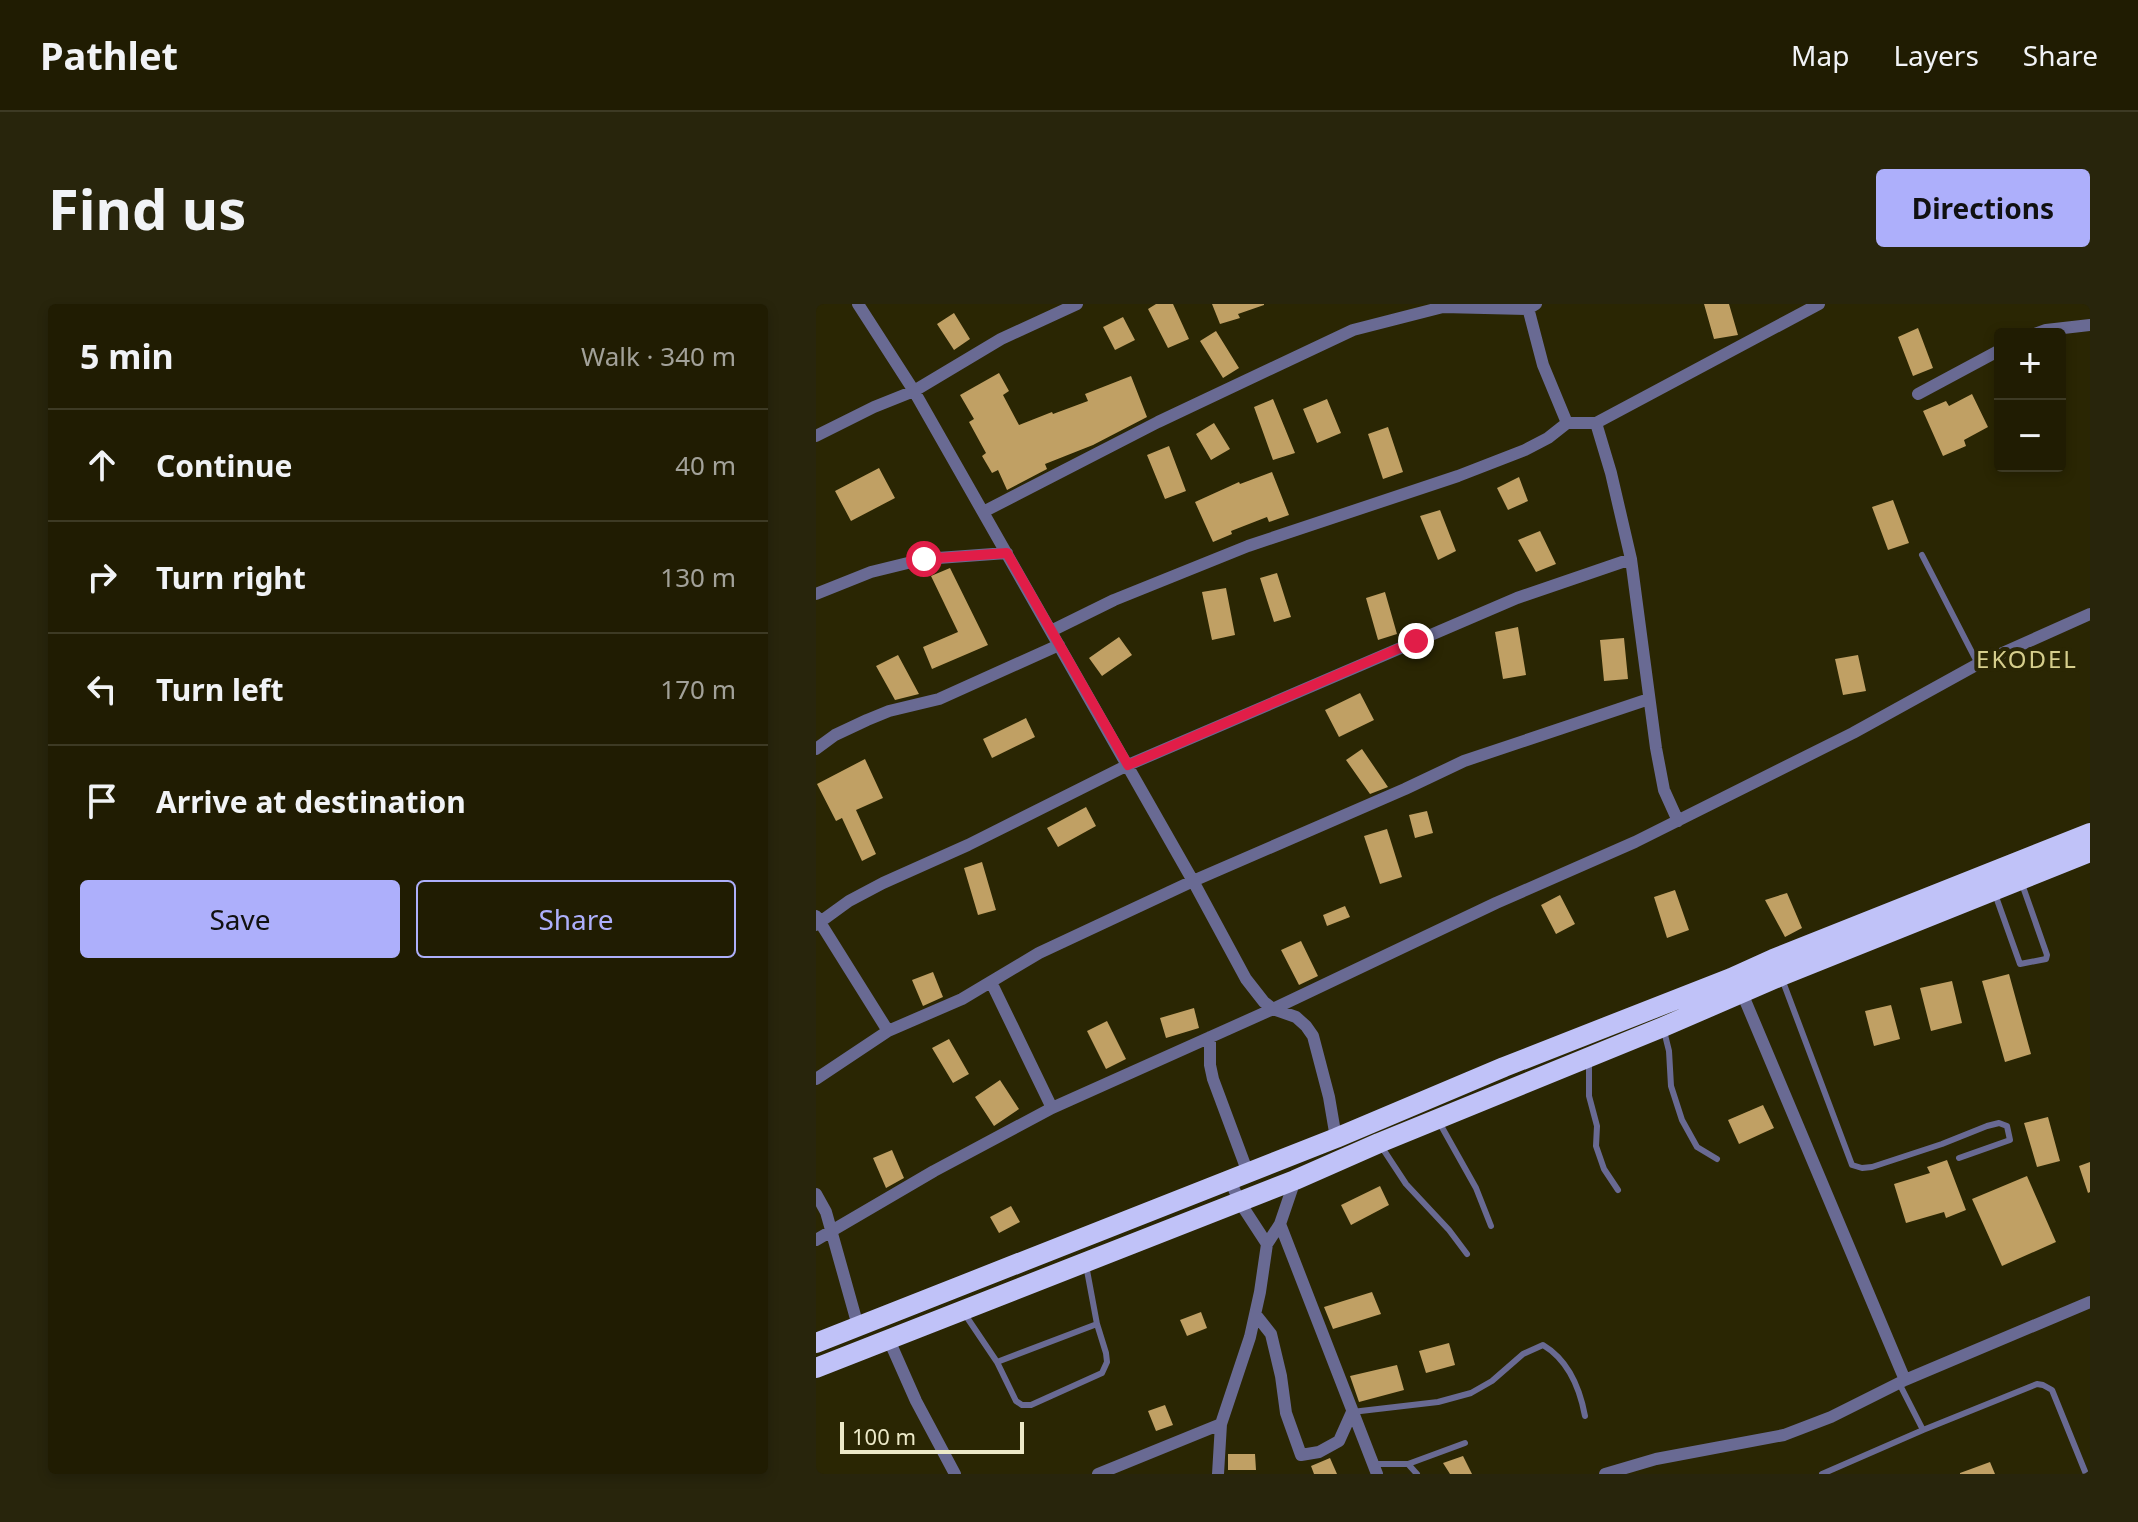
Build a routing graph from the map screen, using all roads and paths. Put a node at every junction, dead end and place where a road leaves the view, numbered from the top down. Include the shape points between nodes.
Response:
1 (858, 304) edge
2 (1077, 304) edge
3 (1819, 304) edge
4 (1530, 306) edge
5 (2090, 325) edge
6 (2064, 328) edge
7 (1994, 353) edge
8 (914, 391) junction
9 (1918, 394) dead end
10 (1567, 423) junction
11 (1596, 423) junction
12 (816, 436) edge
13 (983, 512) junction
14 (1007, 553) junction
15 (1922, 555) dead end
16 (1631, 559) junction
17 (816, 594) edge
18 (2090, 614) edge
19 (1051, 631) junction
20 (1059, 645) junction
21 (1978, 664) junction
22 (1649, 699) junction
23 (816, 749) edge
24 (1128, 765) junction
25 (1678, 821) junction
26 (2090, 833) edge
27 (2090, 852) edge
28 (2021, 880) junction
29 (1193, 881) junction
30 (1994, 890) junction
31 (817, 921) edge
32 (1781, 976) junction
33 (991, 982) junction
34 (1742, 993) junction
35 (1273, 1009) junction
36 (1663, 1027) junction
37 (888, 1031) junction
38 (1210, 1037) junction
39 (1589, 1056) junction
40 (816, 1079) edge
41 (1052, 1108) junction
42 (1437, 1119) junction
43 (1336, 1138) junction
44 (1379, 1143) junction
45 (1959, 1158) dead end
46 (1717, 1159) dead end
47 (1239, 1176) junction
48 (1295, 1180) junction
49 (1618, 1190) dead end
50 (816, 1194) edge
51 (1239, 1201) junction
52 (1280, 1224) junction
53 (1491, 1226) dead end
54 (832, 1231) junction
55 (816, 1240) edge
56 (1267, 1244) junction
57 (1467, 1254) dead end
58 (1085, 1262) junction
59 (2090, 1302) edge
60 (962, 1311) junction
61 (1256, 1315) junction
62 (1097, 1324) junction
63 (858, 1326) junction
64 (889, 1340) junction
65 (816, 1343) edge
66 (997, 1362) junction
67 (816, 1368) edge
68 (1902, 1381) junction
69 (1352, 1412) junction
70 (1585, 1416) dead end
71 (1221, 1424) junction
72 (1923, 1430) junction
73 (1465, 1443) dead end
74 (1408, 1464) junction
75 (1375, 1469) edge
76 (955, 1474) edge
77 (1098, 1474) edge
78 (1218, 1474) edge
79 (1417, 1474) edge
80 (1605, 1474) edge
81 (1822, 1474) edge
82 (2086, 1474) edge

1 - 8 street
2 - 8 street via 1001,339
3 - 11 street
4 - 10 street via 1543,365
4 - 13 street via 1443,307 1353,330
5 - 6 street
7 - 9 street
8 - 12 street
8 - 13 street
10 - 11 street
10 - 19 street via 1525,450 1248,546
11 - 16 street
13 - 14 street
14 - 17 street via 924,559
14 - 19 street
15 - 21 lane
16 - 22 street
16 - 24 street via 1517,598
18 - 21 street
19 - 20 street
20 - 23 street via 939,699 867,720
20 - 24 street
21 - 25 street
22 - 25 street via 1664,790
22 - 29 street via 1464,761
24 - 29 street
24 - 31 street via 883,883
25 - 35 street
26 - 43 highway
27 - 28 highway
28 - 30 highway
28 - 30 lane via 2046,959 2020,964
29 - 33 street via 1039,953
29 - 35 street via 1246,979
30 - 32 highway
31 - 37 street
32 - 34 highway
32 - 45 lane via 1852,1165 1872,1167 1987,1126 2007,1126 2010,1140
33 - 37 street
33 - 41 street
34 - 36 highway
34 - 68 street
35 - 38 street
35 - 43 street via 1296,1017 1313,1036
36 - 39 highway
36 - 46 lane via 1682,1120 1697,1147
37 - 40 street
38 - 41 street
38 - 47 street via 1210,1065
39 - 42 highway
39 - 49 lane via 1596,1146
41 - 54 street
42 - 44 highway
42 - 53 lane
43 - 47 highway
44 - 48 highway
44 - 57 lane via 1406,1184
47 - 51 street
47 - 63 highway
48 - 51 highway
48 - 52 street
50 - 54 street
51 - 56 street
51 - 58 highway
52 - 56 street
52 - 69 street
54 - 55 street
54 - 63 street
56 - 61 street
58 - 60 highway
58 - 62 lane
59 - 68 street
60 - 64 highway
60 - 66 lane
61 - 69 street via 1271,1334 1286,1413 1301,1455 1339,1441
61 - 71 street
62 - 66 lane
62 - 66 lane via 1107,1362 1102,1373 1031,1405 1016,1401
63 - 65 highway
64 - 67 highway
64 - 76 street
68 - 72 lane
68 - 80 street via 1784,1435
69 - 70 lane via 1471,1393 1543,1345 1565,1365
69 - 75 street
71 - 77 street
71 - 78 street
72 - 81 lane
72 - 82 lane via 2043,1385 2052,1390
73 - 74 lane
74 - 75 lane
74 - 79 lane

